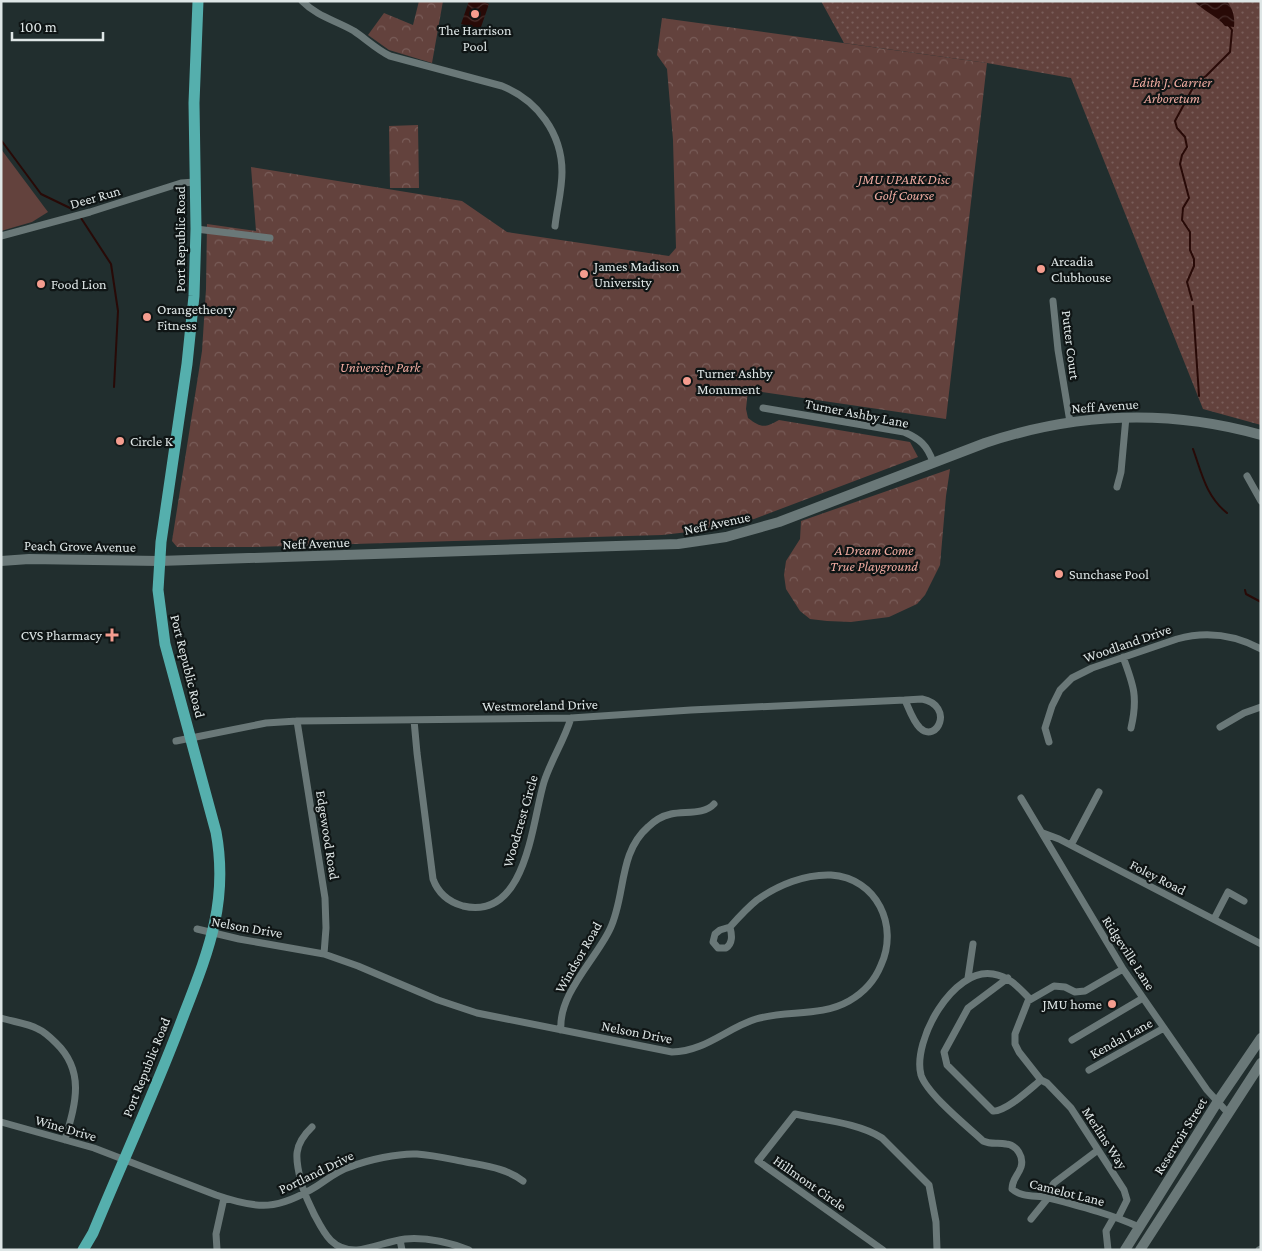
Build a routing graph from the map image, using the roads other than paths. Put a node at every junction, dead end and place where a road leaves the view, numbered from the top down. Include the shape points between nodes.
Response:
1 (198, 1) edge
2 (302, 1) edge
3 (195, 182) junction
4 (555, 226) dead end
5 (196, 229) junction
6 (1, 236) edge
7 (270, 238) dead end
8 (1053, 301) dead end
9 (763, 408) dead end
10 (1126, 417) junction
11 (1070, 422) junction
12 (1261, 435) edge
13 (933, 462) junction
14 (1247, 476) dead end
15 (1117, 487) dead end
16 (1261, 501) edge
17 (1, 561) edge
18 (159, 561) junction
19 (1261, 649) edge
20 (1123, 657) junction
21 (905, 700) junction
22 (1261, 707) edge
23 (572, 718) junction
24 (414, 720) junction
25 (297, 721) junction
26 (1220, 727) dead end
27 (1131, 728) dead end
28 (190, 737) junction
29 (176, 741) dead end
30 (1049, 742) dead end
31 (1099, 792) dead end
32 (1021, 798) dead end
33 (714, 804) dead end
34 (1043, 833) junction
35 (1071, 845) junction
36 (1244, 900) dead end
37 (1214, 920) junction
38 (730, 927) dead end
39 (197, 929) dead end
40 (213, 934) junction
41 (973, 944) dead end
42 (1261, 944) edge
43 (324, 954) junction
44 (1123, 969) junction
45 (968, 978) junction
46 (1008, 978) junction
47 (1030, 998) junction
48 (1143, 998) junction
49 (1, 1018) edge
50 (1164, 1028) junction
51 (561, 1030) junction
52 (1261, 1038) edge
53 (1072, 1040) dead end
54 (1261, 1063) edge
55 (1089, 1070) dead end
56 (1041, 1080) junction
57 (1218, 1101) junction
58 (1228, 1113) junction
59 (1, 1122) edge
60 (312, 1127) dead end
61 (65, 1140) junction
62 (1098, 1150) junction
63 (123, 1160) junction
64 (523, 1181) dead end
65 (304, 1194) junction
66 (224, 1198) junction
67 (1048, 1198) junction
68 (1116, 1217) junction
69 (1031, 1218) dead end
70 (1139, 1227) junction
71 (400, 1240) junction
72 (83, 1250) edge
73 (218, 1250) edge
74 (402, 1250) edge
75 (469, 1250) edge
76 (883, 1250) edge
77 (937, 1250) edge
78 (1108, 1250) edge
79 (1125, 1250) edge
80 (1140, 1250) edge

1 - 3 main road, Port Republic Road
2 - 4 street via 320,16 353,31 390,56 495,83 512,90 534,106 553,132 561,160 562,177
3 - 5 main road, Port Republic Road
3 - 6 street, Deer Run via 181,183
5 - 7 street
5 - 18 main road, Port Republic Road via 193,321
8 - 11 street, Putter Court
9 - 13 street, Turner Ashby Lane via 904,432 918,438
10 - 11 main road, Neff Avenue
10 - 12 main road, Neff Avenue via 1193,420
10 - 15 street
11 - 13 main road, Neff Avenue via 1011,434
13 - 18 main road, Neff Avenue via 773,524 687,544
14 - 16 street
17 - 18 main road, Peach Grove Avenue
18 - 28 main road, Port Republic Road via 162,629
19 - 20 street, Woodland Drive via 1236,639 1203,634
20 - 27 street via 1134,691
20 - 30 street, Woodland Drive via 1085,670 1060,690 1046,728
21 - 21 street, Westmoreland Drive via 922,699 936,704 941,715 936,729 928,732 919,728
21 - 23 street, Westmoreland Drive
22 - 26 street
23 - 24 street, Westmoreland Drive
23 - 24 street, Woodcrest Circle via 545,779 529,848 516,880 495,902 478,907 461,905 447,898 432,876
24 - 25 street, Westmoreland Drive
25 - 28 street, Westmoreland Drive via 266,723
25 - 43 street, Edgewood Road via 324,898
28 - 29 street, Westmoreland Drive
28 - 40 main road, Port Republic Road via 214,819 219,850 220,891
31 - 35 street
32 - 34 street, Ridgeville Lane
33 - 51 street, Windsor Road via 706,810 663,817 638,838 628,856 613,922 569,995
34 - 35 street, Foley Road
34 - 44 street, Ridgeville Lane
35 - 37 street, Foley Road
36 - 37 street via 1228,892
37 - 42 street, Foley Road
38 - 51 street, Nelson Drive via 754,902 779,887 804,878 832,875 856,882 877,900 886,921 888,942 875,976 850,1000 824,1010 758,1019 732,1028 694,1049 668,1052
39 - 40 street, Nelson Drive
40 - 43 street, Nelson Drive
40 - 63 main road, Port Republic Road via 162,1072
41 - 45 street
43 - 51 street, Nelson Drive via 461,1009
44 - 47 street via 1082,992 1054,986
44 - 48 street, Ridgeville Lane
45 - 46 street via 990,973
45 - 67 street, Camelot Lane via 951,992 924,1039 920,1058 922,1076 931,1091 983,1141 1015,1148 1021,1156 1021,1166 1012,1182 1012,1189 1022,1195
46 - 47 street
46 - 56 street via 968,1008 944,1052 947,1065 993,1111 1016,1100
47 - 56 street, Merlins Way via 1015,1034 1015,1044
48 - 50 street, Ridgeville Lane
48 - 53 street
49 - 61 street via 40,1030 60,1047 69,1060 76,1075 76,1085
50 - 55 street, Kendal Lane
50 - 57 street, Ridgeville Lane
52 - 57 main road, Reservoir Street
54 - 58 main road, Reservoir Street
56 - 62 street, Merlins Way via 1071,1108
57 - 58 street, Ridgeville Lane
57 - 70 main road, Reservoir Street
58 - 80 main road, Reservoir Street
59 - 61 street, Wine Drive
60 - 65 street via 302,1138 296,1154
61 - 63 street, Wine Drive
62 - 67 street via 1054,1183
62 - 68 street, Merlins Way via 1127,1200
63 - 66 street, Portland Drive
63 - 72 main road, Port Republic Road
64 - 65 street, Portland Drive via 505,1170 408,1154 347,1168
65 - 66 street, Portland Drive via 268,1206 247,1205
65 - 71 street via 325,1235 340,1248 356,1250
66 - 73 street via 216,1234
67 - 68 street, Camelot Lane
67 - 69 street
68 - 70 street, Camelot Lane
68 - 78 street via 1106,1231
70 - 79 main road, Reservoir Street
71 - 74 street
71 - 75 street via 431,1240
76 - 77 street, Hillmont Circle via 758,1161 795,1114 873,1132 882,1138 929,1185

